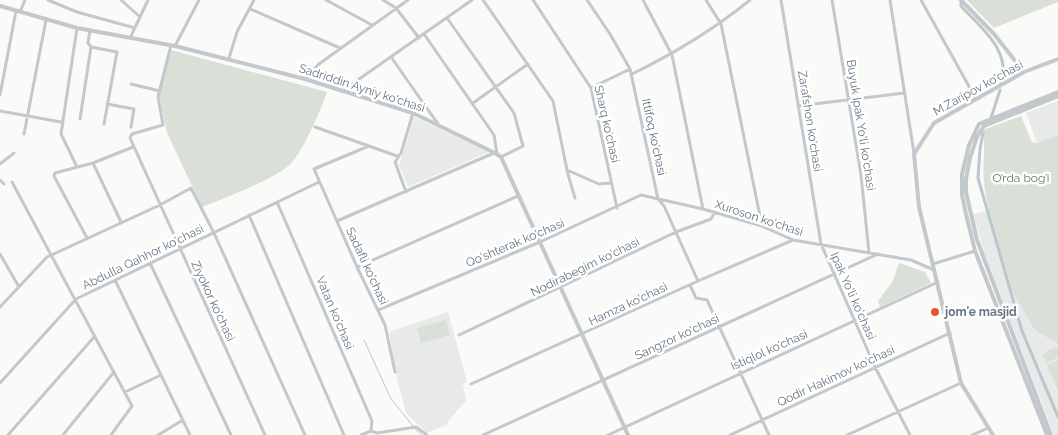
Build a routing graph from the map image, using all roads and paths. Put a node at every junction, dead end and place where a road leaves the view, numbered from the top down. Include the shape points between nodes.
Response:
1 (25, 0) edge
2 (48, 0) edge
3 (120, 0) edge
4 (148, 0) edge
5 (199, 0) edge
6 (254, 0) edge
7 (326, 0) edge
8 (382, 0) edge
9 (408, 0) edge
10 (472, 0) edge
11 (483, 0) edge
12 (534, 0) edge
13 (587, 0) edge
14 (643, 0) edge
15 (706, 0) edge
16 (750, 0) edge
17 (781, 0) edge
18 (832, 0) edge
19 (890, 0) edge
20 (921, 0) edge
21 (961, 0) edge
22 (0, 6) edge
23 (396, 8) junction
24 (250, 9) junction
25 (18, 11) junction
26 (140, 17) junction
27 (447, 18) junction
28 (46, 20) junction
29 (721, 24) junction
30 (372, 25) junction
31 (77, 28) junction
32 (135, 28) junction
33 (90, 30) junction
34 (424, 34) junction
35 (130, 38) junction
36 (419, 38) junction
37 (173, 45) junction
38 (91, 47) junction
39 (340, 48) junction
40 (672, 55) junction
41 (391, 57) junction
42 (230, 58) junction
43 (1058, 58) edge
44 (528, 64) junction
45 (630, 69) junction
46 (1024, 72) junction
47 (632, 74) junction
48 (305, 79) junction
49 (131, 84) dead end
50 (496, 86) junction
51 (591, 88) junction
52 (342, 90) junction
53 (160, 91) junction
54 (1058, 92) edge
55 (904, 93) junction
56 (0, 95) edge
57 (1058, 96) edge
58 (849, 98) junction
59 (977, 100) junction
60 (473, 103) junction
61 (107, 104) junction
62 (798, 106) junction
63 (1020, 109) junction
64 (0, 111) edge
65 (413, 113) junction
66 (27, 117) junction
67 (80, 119) dead end
68 (61, 122) junction
69 (104, 124) dead end
70 (439, 126) junction
71 (131, 127) dead end
72 (315, 127) dead end
73 (24, 134) dead end
74 (369, 146) junction
75 (133, 147) junction
76 (14, 153) dead end
77 (914, 154) junction
78 (498, 155) junction
79 (397, 156) junction
80 (93, 163) junction
81 (0, 164) edge
82 (77, 167) junction
83 (567, 170) junction
84 (0, 180) edge
85 (12, 182) dead end
86 (319, 182) junction
87 (611, 183) junction
88 (4, 184) dead end
89 (406, 192) junction
90 (518, 196) junction
91 (575, 198) dead end
92 (658, 199) junction
93 (277, 202) junction
94 (160, 205) junction
95 (618, 208) junction
96 (703, 209) junction
97 (715, 212) junction
98 (250, 215) junction
99 (337, 221) junction
100 (121, 222) junction
101 (762, 226) junction
102 (676, 232) junction
103 (214, 233) junction
104 (87, 238) junction
105 (794, 240) junction
106 (540, 242) junction
107 (821, 244) junction
108 (180, 249) junction
109 (978, 250) junction
110 (869, 253) junction
111 (0, 254) edge
112 (878, 254) junction
113 (51, 255) junction
114 (150, 263) junction
115 (933, 264) junction
116 (357, 267) junction
117 (934, 270) junction
118 (834, 274) junction
119 (115, 280) junction
120 (698, 281) junction
121 (938, 282) junction
122 (690, 285) junction
123 (19, 287) junction
124 (561, 288) junction
125 (76, 299) junction
126 (0, 307) edge
127 (378, 310) junction
128 (855, 321) junction
129 (720, 327) junction
130 (950, 332) junction
131 (582, 334) junction
132 (459, 335) dead end
133 (95, 336) junction
134 (875, 367) junction
135 (114, 372) junction
136 (395, 372) dead end
137 (741, 372) junction
138 (161, 375) junction
139 (604, 380) junction
140 (0, 383) edge
141 (962, 383) junction
142 (471, 384) dead end
143 (125, 392) junction
144 (899, 412) junction
145 (183, 420) junction
146 (762, 420) junction
147 (625, 427) junction
148 (988, 428) junction
149 (371, 431) junction
150 (8, 435) edge
151 (63, 435) edge
152 (111, 435) edge
153 (158, 435) edge
154 (190, 435) edge
155 (231, 435) edge
156 (265, 435) edge
157 (305, 435) edge
158 (344, 435) edge
159 (361, 435) edge
160 (427, 435) edge
161 (483, 435) edge
162 (608, 435) edge
163 (628, 435) edge
164 (730, 435) edge
165 (769, 435) edge
166 (847, 435) edge
167 (910, 435) edge
168 (972, 435) edge
169 (993, 435) edge
170 (1049, 435) edge

1 - 25 street
2 - 32 street via 77,12
3 - 26 street
4 - 26 street
5 - 37 street
6 - 24 street
7 - 30 street
8 - 23 street
9 - 23 street
10 - 27 street
11 - 44 street
12 - 51 street, Sharq ko'chasi
13 - 45 street, Ittifoq ko'chasi
14 - 40 street
15 - 29 street
16 - 29 street
17 - 62 street, Zarafshon ko'chasi
18 - 58 street, Buyuk Ipak Yo'li ko'chasi
19 - 55 street
20 - 59 street
21 - 46 street
22 - 25 street, Sadriddin Ayniy ko'chasi
23 - 30 street
23 - 36 street
24 - 39 street
24 - 42 street via 236,32
25 - 28 street, Sadriddin Ayniy ko'chasi
25 - 56 street
26 - 32 street
27 - 34 street
27 - 50 street
28 - 31 street, Sadriddin Ayniy ko'chasi
28 - 66 street
29 - 40 street
29 - 101 street
30 - 39 street
31 - 33 street, Sadriddin Ayniy ko'chasi
31 - 68 street
32 - 35 street
33 - 35 street, Sadriddin Ayniy ko'chasi
33 - 38 street via 88,43
34 - 36 street
34 - 60 street
35 - 37 street, Sadriddin Ayniy ko'chasi
36 - 41 street
37 - 42 street, Sadriddin Ayniy ko'chasi
37 - 53 street
38 - 61 street via 117,52
38 - 67 street
39 - 48 street
40 - 47 street
40 - 96 street, Xuroson ko'chasi
41 - 52 street
41 - 70 street
42 - 48 street, Sadriddin Ayniy ko'chasi
43 - 46 street, M.Zaripov ko'chasi
44 - 50 street
44 - 83 street via 553,101
45 - 47 street, Ittifoq ko'chasi
45 - 51 street
46 - 59 street, M.Zaripov ko'chasi
47 - 92 street, Ittifoq ko'chasi
48 - 52 street, Sadriddin Ayniy ko'chasi
49 - 53 street
50 - 60 street
50 - 78 street via 514,113 523,146
51 - 87 street, Sharq ko'chasi
52 - 65 street, Sadriddin Ayniy ko'chasi
53 - 75 street via 158,98 163,125 132,134
54 - 63 street
55 - 58 street
55 - 77 street
57 - 63 street
58 - 62 street
58 - 110 street, Buyuk Ipak Yo'li ko'chasi
59 - 77 street, M.Zaripov ko'chasi via 934,123
60 - 78 street via 494,136
61 - 69 street
61 - 71 street via 134,109
62 - 107 street, Zarafshon ko'chasi
63 - 109 street via 979,124 964,163 962,195
64 - 66 street
65 - 70 street, Sadriddin Ayniy ko'chasi
65 - 79 street via 401,153
66 - 68 street
66 - 73 street
68 - 82 street via 61,134
70 - 78 street, Sadriddin Ayniy ko'chasi
72 - 74 street
74 - 79 street
74 - 86 street, Sadafli ko'chasi via 314,169
75 - 80 street
75 - 94 street, Ziyokor ko'chasi
76 - 81 street
77 - 115 street via 919,208
78 - 89 street
78 - 90 street
79 - 89 street via 395,162
80 - 82 street
80 - 100 street
82 - 104 street via 55,172 54,176
83 - 87 street via 599,184
83 - 91 street
84 - 88 street
85 - 113 street
86 - 93 street, Abdulla Qahhor ko'chasi
86 - 99 street, Sadafli ko'chasi
87 - 95 street, Sharq ko'chasi
89 - 99 street
90 - 106 street
90 - 116 street
92 - 95 street, Qo'shterak ko'chasi via 641,195
92 - 96 street, Qo'shterak ko'chasi
92 - 102 street, Ittifoq ko'chasi
93 - 98 street, Abdulla Qahhor ko'chasi
93 - 149 street, Vatan ko'chasi via 372,421
94 - 100 street
94 - 103 street via 191,188
94 - 108 street, Ziyokor ko'chasi
95 - 106 street, Qo'shterak ko'chasi
96 - 97 street, Xuroson ko'chasi
97 - 101 street, Xuroson ko'chasi
97 - 102 street, Nodirabegim ko'chasi via 711,219
98 - 103 street, Abdulla Qahhor ko'chasi
98 - 158 street
99 - 116 street, Sadafli ko'chasi
100 - 104 street
101 - 105 street, Xuroson ko'chasi
102 - 120 street, Ittifoq ko'chasi
102 - 124 street, Nodirabegim ko'chasi
103 - 108 street, Abdulla Qahhor ko'chasi
103 - 157 street
104 - 113 street
105 - 107 street, Xuroson ko'chasi
105 - 120 street, Hamza ko'chasi
106 - 124 street
106 - 127 street, Qo'shterak ko'chasi
107 - 110 street, Xuroson ko'chasi
107 - 118 street, Ipak Yo'li ko'chasi
108 - 114 street, Abdulla Qahhor ko'chasi
108 - 156 street, Ziyokor ko'chasi
109 - 115 street
109 - 170 street
110 - 112 street, Xuroson ko'chasi
111 - 123 street
112 - 117 street, Xuroson ko'chasi via 911,260
112 - 118 street, Sangzor ko'chasi
113 - 123 street
113 - 125 street
114 - 119 street, Abdulla Qahhor ko'chasi
114 - 155 street
115 - 117 street
116 - 127 street, Sadafli ko'chasi
117 - 121 street
118 - 128 street, Ipak Yo'li ko'chasi
118 - 129 street, Sangzor ko'chasi
119 - 125 street, Abdulla Qahhor ko'chasi
119 - 138 street
120 - 122 street, Hamza ko'chasi
121 - 128 street, Istiqlol ko'chasi
121 - 130 street
122 - 129 street via 696,298 708,300
122 - 131 street, Hamza ko'chasi
123 - 126 street
124 - 131 street
124 - 132 street, Nodirabegim ko'chasi
125 - 133 street
125 - 140 street, Abdulla Qahhor ko'chasi
127 - 136 street, Sadafli ko'chasi via 385,325
128 - 134 street, Ipak Yo'li ko'chasi
128 - 137 street, Istiqlol ko'chasi
129 - 137 street
129 - 139 street, Sangzor ko'chasi
130 - 134 street, Qodir Hakimov ko'chasi
130 - 141 street
131 - 139 street
131 - 142 street, Hamza ko'chasi
133 - 135 street
133 - 150 street
134 - 144 street, Ipak Yo'li ko'chasi
134 - 146 street, Qodir Hakimov ko'chasi
135 - 143 street
135 - 151 street
137 - 146 street
137 - 147 street, Istiqlol ko'chasi
138 - 143 street
138 - 145 street
139 - 147 street
139 - 161 street, Sangzor ko'chasi
141 - 144 street
141 - 148 street
143 - 152 street via 132,406
144 - 166 street
144 - 167 street, Ipak Yo'li ko'chasi
145 - 153 street
145 - 154 street
146 - 164 street, Qodir Hakimov ko'chasi
146 - 165 street
147 - 162 street, Istiqlol ko'chasi
147 - 163 street
148 - 168 street
148 - 169 street
149 - 159 street
149 - 160 street via 377,433 416,427

